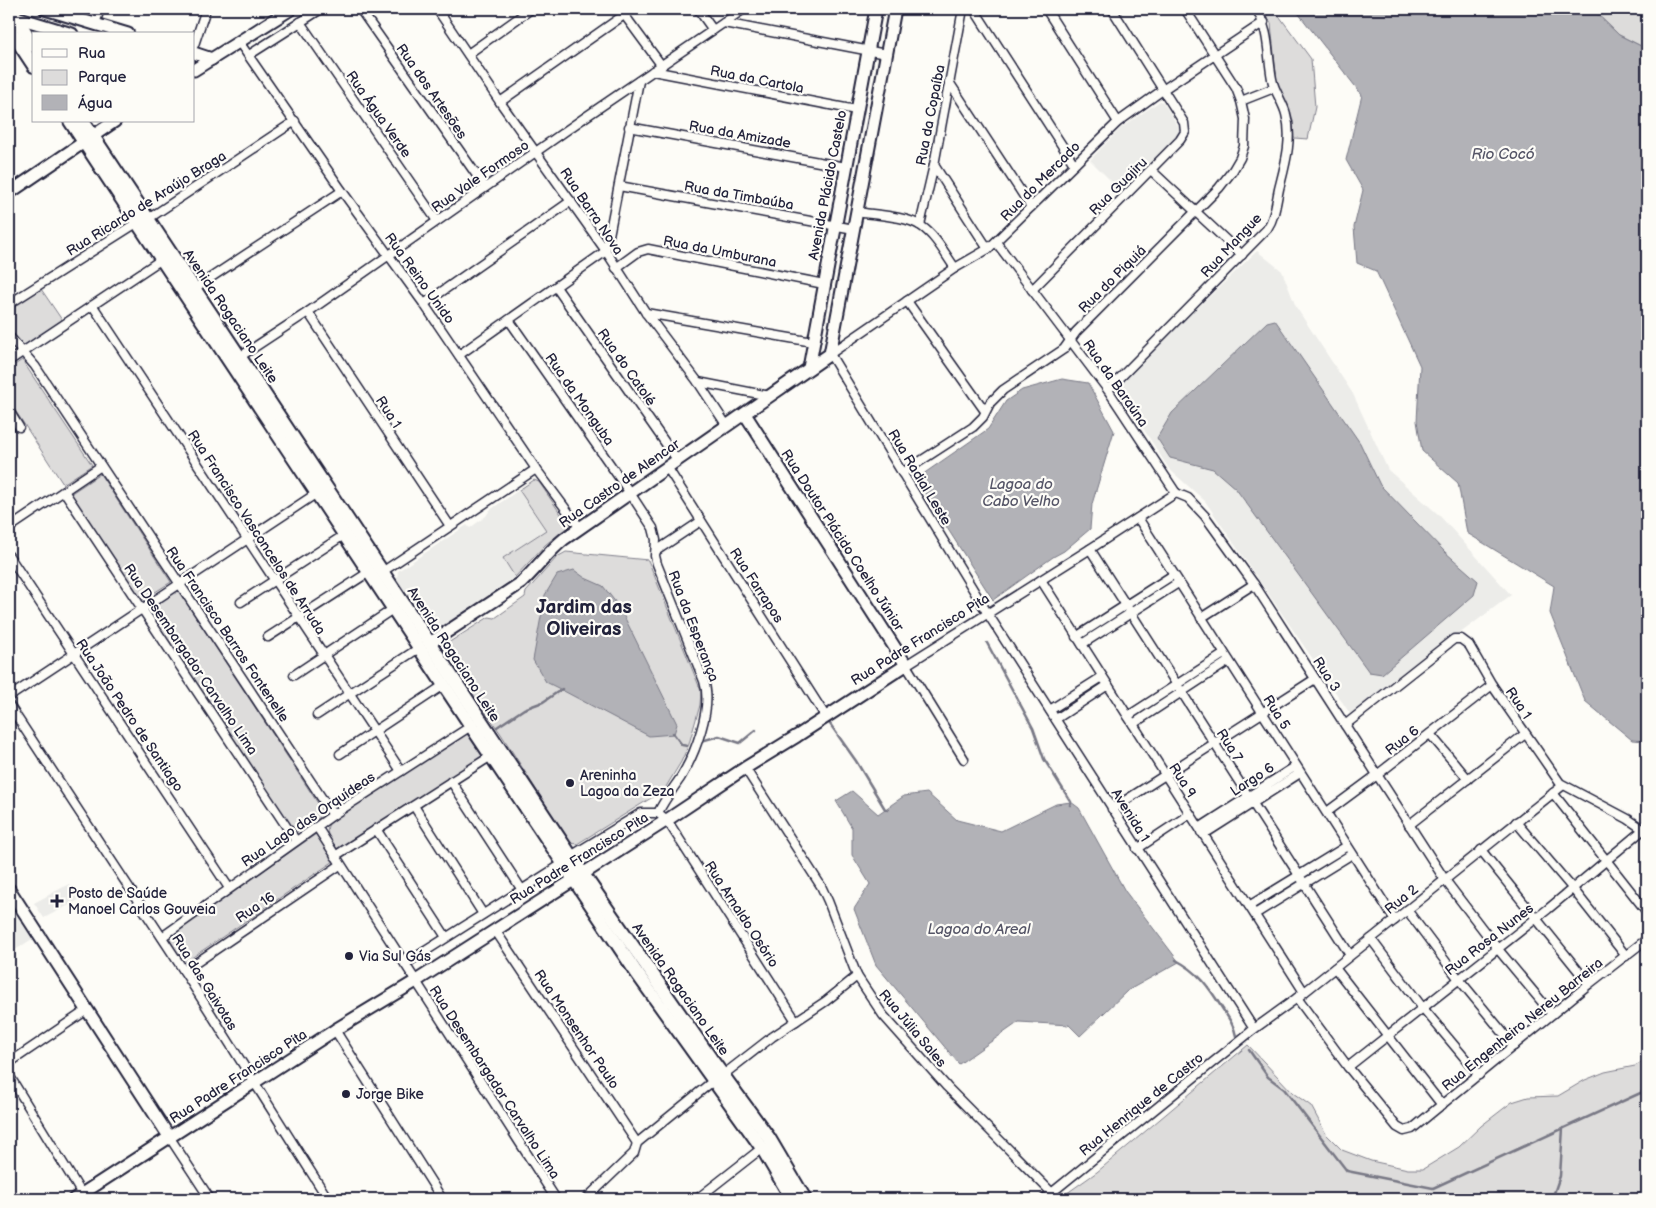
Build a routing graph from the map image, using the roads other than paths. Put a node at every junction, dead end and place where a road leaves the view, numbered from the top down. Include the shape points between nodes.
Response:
1 (45, 9) edge
2 (100, 9) edge
3 (206, 9) edge
4 (291, 9) edge
5 (322, 9) edge
6 (360, 9) edge
7 (437, 9) edge
8 (531, 9) edge
9 (698, 9) edge
10 (744, 9) edge
11 (876, 9) edge
12 (895, 9) edge
13 (963, 9) edge
14 (974, 9) edge
15 (1046, 9) edge
16 (1112, 9) edge
17 (1185, 9) edge
18 (1257, 9) edge
19 (622, 12) edge
20 (11, 17) edge
21 (300, 22) junction
22 (1264, 22) junction
23 (724, 23) junction
24 (95, 24) junction
25 (713, 30) junction
26 (65, 32) edge
27 (121, 32) edge
28 (195, 42) edge
29 (240, 42) junction
30 (32, 43) edge
31 (869, 51) junction
32 (195, 54) edge
33 (468, 54) junction
34 (886, 54) junction
35 (1215, 54) junction
36 (249, 55) junction
37 (212, 59) junction
38 (32, 62) edge
39 (662, 66) junction
40 (195, 68) edge
41 (653, 71) junction
42 (639, 81) junction
43 (949, 82) junction
44 (1274, 88) junction
45 (1164, 89) junction
46 (1241, 101) junction
47 (500, 102) junction
48 (856, 110) junction
49 (295, 121) junction
50 (71, 122) edge
51 (83, 122) edge
52 (114, 122) edge
53 (1118, 122) junction
54 (629, 127) junction
55 (88, 139) junction
56 (536, 152) junction
57 (1074, 164) junction
58 (934, 165) junction
59 (846, 166) junction
60 (1151, 170) junction
61 (620, 186) junction
62 (485, 187) junction
63 (342, 190) junction
64 (9, 192) edge
65 (571, 201) junction
66 (1031, 207) junction
67 (857, 212) junction
68 (1196, 212) junction
69 (143, 220) junction
70 (437, 220) junction
71 (835, 225) junction
72 (920, 225) junction
73 (854, 229) junction
74 (996, 242) junction
75 (988, 249) junction
76 (606, 251) junction
77 (1242, 255) junction
78 (388, 256) junction
79 (162, 259) junction
80 (616, 268) junction
81 (955, 268) junction
82 (556, 287) junction
83 (194, 288) junction
84 (823, 289) junction
85 (1032, 290) junction
86 (841, 297) junction
87 (907, 300) junction
88 (9, 304) edge
89 (424, 304) junction
90 (94, 306) junction
91 (308, 312) junction
92 (646, 313) junction
93 (509, 320) junction
94 (9, 336) edge
95 (1070, 340) junction
96 (813, 342) junction
97 (23, 352) junction
98 (830, 354) junction
99 (459, 355) junction
100 (235, 360) junction
101 (9, 362) edge
102 (809, 368) junction
103 (698, 382) junction
104 (1108, 390) junction
105 (770, 396) junction
106 (9, 411) edge
107 (985, 412) junction
108 (745, 414) junction
109 (728, 426) junction
110 (19, 427) dead end
111 (678, 461) junction
112 (101, 466) junction
113 (667, 468) junction
114 (536, 469) junction
115 (902, 473) junction
116 (321, 490) junction
117 (64, 491) junction
118 (630, 493) junction
119 (1176, 493) junction
120 (1138, 518) junction
121 (701, 521) junction
122 (450, 526) junction
123 (9, 528) edge
124 (580, 528) junction
125 (344, 534) junction
126 (248, 539) junction
127 (1090, 549) junction
128 (656, 551) junction
129 (9, 556) edge
130 (376, 572) junction
131 (1173, 575) junction
132 (1041, 580) junction
133 (274, 581) junction
134 (180, 583) junction
135 (1178, 583) junction
136 (1254, 584) junction
137 (240, 602) dead end
138 (1126, 606) junction
139 (142, 608) junction
140 (393, 609) junction
141 (988, 614) junction
142 (1131, 614) junction
143 (299, 618) junction
144 (1201, 618) junction
145 (1076, 636) junction
146 (268, 637) dead end
147 (1082, 644) junction
148 (424, 645) junction
149 (74, 654) junction
150 (1224, 654) junction
151 (324, 656) junction
152 (1229, 661) junction
153 (906, 665) junction
154 (294, 675) dead end
155 (1102, 677) junction
156 (1315, 679) junction
157 (1108, 685) junction
158 (1176, 685) junction
159 (1492, 685) junction
160 (444, 686) junction
161 (1182, 693) junction
162 (349, 694) junction
163 (9, 697) edge
164 (9, 705) edge
165 (1050, 710) junction
166 (1263, 714) junction
167 (317, 715) dead end
168 (1128, 716) junction
169 (826, 717) junction
170 (1056, 719) junction
171 (1133, 724) junction
172 (1345, 725) junction
173 (374, 731) junction
174 (482, 732) junction
175 (1430, 734) junction
176 (1525, 734) junction
177 (1215, 744) junction
178 (495, 753) junction
179 (340, 754) dead end
180 (964, 759) dead end
181 (745, 768) junction
182 (1298, 770) junction
183 (401, 771) junction
184 (1165, 776) junction
185 (1378, 776) junction
186 (1468, 779) junction
187 (451, 781) junction
188 (1562, 786) junction
189 (1553, 793) junction
190 (1250, 800) junction
191 (414, 806) junction
192 (1112, 810) junction
193 (1327, 812) junction
194 (1190, 814) junction
195 (333, 815) junction
196 (662, 817) junction
197 (1516, 822) junction
198 (1409, 825) junction
199 (317, 827) junction
200 (376, 830) junction
201 (1646, 831) edge
202 (1201, 832) junction
203 (296, 842) junction
204 (1347, 846) junction
205 (1137, 849) junction
206 (1481, 850) junction
207 (1352, 854) junction
208 (335, 856) junction
209 (567, 859) junction
210 (1607, 861) junction
211 (340, 865) junction
212 (578, 876) junction
213 (1298, 876) junction
214 (1445, 880) junction
215 (1304, 884) junction
216 (229, 888) junction
217 (9, 889) edge
218 (1573, 889) junction
219 (522, 890) junction
220 (1250, 906) junction
221 (1407, 910) junction
222 (1647, 912) edge
223 (483, 914) junction
224 (1255, 914) junction
225 (1537, 918) junction
226 (1395, 920) junction
227 (495, 930) junction
228 (162, 938) junction
229 (446, 938) junction
230 (1371, 939) junction
231 (1647, 939) edge
232 (1497, 948) junction
233 (1350, 955) junction
234 (1626, 956) junction
235 (405, 964) junction
236 (1335, 968) junction
237 (184, 971) junction
238 (857, 976) junction
239 (1458, 978) junction
240 (416, 981) junction
241 (1589, 984) junction
242 (1304, 992) junction
243 (1297, 998) junction
244 (1422, 1007) junction
245 (87, 1010) junction
246 (1552, 1014) junction
247 (796, 1021) junction
248 (1254, 1029) junction
249 (335, 1030) junction
250 (1387, 1036) junction
251 (1514, 1046) junction
252 (9, 1063) edge
253 (1348, 1067) junction
254 (9, 1075) edge
255 (1478, 1075) junction
256 (718, 1078) junction
257 (255, 1084) junction
258 (1442, 1104) junction
259 (170, 1138) junction
260 (637, 1143) junction
261 (762, 1148) junction
262 (1051, 1193) junction
263 (80, 1198) edge
264 (210, 1199) edge
265 (328, 1199) edge
266 (442, 1199) edge
267 (556, 1199) edge
268 (586, 1199) edge
269 (697, 1199) edge
270 (792, 1199) edge
271 (806, 1199) edge
272 (1044, 1199) edge
273 (1058, 1199) edge

1 - 24 street
2 - 24 street
3 - 28 street
4 - 29 street
5 - 21 street
6 - 62 street, Rua dos Artesões
7 - 33 street, Rua Barra Nova
8 - 33 street
9 - 25 street
10 - 23 street, Rua Vale Formoso
11 - 31 street, Avenida Plácido Castelo
12 - 34 street
13 - 43 street, Rua da Copaíba
14 - 57 street
15 - 53 street
16 - 45 street
17 - 35 street, Rua do Piquiá
18 - 22 street, Rua Mangue
19 - 39 street
19 - 47 street
20 - 26 street
20 - 30 main road
20 - 38 main road
21 - 36 street
21 - 70 street, Rua Água Verde
22 - 35 street, Rua do Mercado
22 - 44 street, Rua Mangue
23 - 25 street, Rua Vale Formoso
23 - 31 street
24 - 27 street
25 - 39 street, Rua Vale Formoso
29 - 36 street, Rua Reino Unido
29 - 37 street
31 - 34 street
31 - 48 street, Avenida Plácido Castelo
32 - 37 street
33 - 47 street, Rua Barra Nova
34 - 67 street
35 - 45 street, Rua do Mercado
35 - 46 street, Rua do Piquiá
36 - 49 street, Rua Reino Unido
37 - 40 street
39 - 41 street, Rua Vale Formoso
41 - 42 street, Rua Vale Formoso
41 - 48 street, Rua da Cartola
42 - 54 street
42 - 56 street, Rua Vale Formoso
43 - 58 street, Rua da Copaíba
43 - 66 street
44 - 46 street
44 - 77 street, Rua Mangue via 1288,124 1287,156 1270,224
45 - 53 street, Rua do Mercado
45 - 60 street, Rua Guajiru via 1184,123 1185,132
46 - 68 street, Rua do Piquiá via 1246,133 1240,158 1219,188
47 - 56 street, Rua Barra Nova
48 - 59 street, Avenida Plácido Castelo
49 - 63 street, Rua Reino Unido
49 - 69 street, Rua Ricardo de Araújo Braga
50 - 55 main road, Avenida Rogaciano Leite
51 - 55 main road, Avenida Rogaciano Leite
52 - 55 street
53 - 57 street, Rua do Mercado
54 - 59 street, Rua da Amizade
54 - 61 street
55 - 64 street
55 - 69 main road, Avenida Rogaciano Leite
56 - 62 street, Rua Vale Formoso
56 - 65 street, Rua Barra Nova
57 - 66 street, Rua do Mercado
58 - 72 street, Rua da Copaíba
58 - 75 street
59 - 71 street, Avenida Plácido Castelo
60 - 68 street
60 - 85 street, Rua Guajiru
61 - 71 street, Rua da Timbaúba
61 - 76 street
62 - 70 street, Rua Vale Formoso
63 - 78 street, Rua Reino Unido
63 - 83 street
65 - 76 street, Rua Barra Nova
65 - 89 street
66 - 74 street, Rua do Mercado
67 - 72 street
67 - 73 street
68 - 77 street
68 - 95 street, Rua do Piquiá
69 - 79 main road, Avenida Rogaciano Leite
69 - 83 main road, Avenida Rogaciano Leite
69 - 88 street, Rua Ricardo de Araújo Braga
70 - 78 street, Rua Vale Formoso
71 - 73 street, Rua da Timbaúba
71 - 84 street, Avenida Plácido Castelo
72 - 81 street
73 - 86 street
74 - 75 street, Rua do Mercado
74 - 85 street, Rua da Baraúna
75 - 81 street, Rua do Mercado
76 - 80 street, Rua Barra Nova
76 - 82 street
77 - 104 street, Rua Mangue
78 - 89 street, Rua Reino Unido
78 - 91 street, Rua Vale Formoso
79 - 90 street
79 - 100 main road, Avenida Rogaciano Leite
80 - 84 street, Rua da Umburana via 638,252 648,250
80 - 92 street, Rua Barra Nova
81 - 87 street, Rua do Mercado
82 - 93 street
82 - 111 street, Rua do Catolé
83 - 100 main road, Avenida Rogaciano Leite
84 - 86 street
84 - 96 street, Avenida Plácido Castelo
85 - 95 street, Rua da Baraúna
86 - 98 street
87 - 98 street, Rua do Mercado
87 - 107 street
89 - 99 street, Rua Reino Unido
90 - 97 street
90 - 126 street, Rua Francisco Vasconcelos de Arruda
91 - 100 street, Rua Vale Formoso
91 - 122 street, Rua 1
92 - 96 street
92 - 103 street, Rua Barra Nova
93 - 99 street
93 - 118 street, Rua da Monguba
94 - 97 street, Rua Francisco Barros Fontenelle
95 - 104 street, Rua da Baraúna
95 - 107 street, Rua do Piquiá via 1064,349 1003,390
96 - 102 street, Avenida Plácido Castelo
97 - 101 street
97 - 112 street, Rua Francisco Barros Fontenelle
98 - 102 street, Rua Castro de Alencar
98 - 115 street, Rua Radial Leste
99 - 114 street, Rua Reino Unido
100 - 116 main road, Avenida Rogaciano Leite
102 - 105 street, Rua Castro de Alencar
103 - 105 street
103 - 109 street, Rua Barra Nova
104 - 119 street, Rua da Baraúna
105 - 108 street, Rua Castro de Alencar
106 - 110 street
107 - 115 street, Rua do Piquiá via 973,427
108 - 109 street, Rua Castro de Alencar
108 - 153 street, Rua Doutor Plácido Coelho Júnior
109 - 111 street, Rua Castro de Alencar
111 - 113 street, Rua Castro de Alencar
112 - 117 street
112 - 134 street, Rua Francisco Barros Fontenelle
113 - 118 street, Rua Castro de Alencar
113 - 121 street, Rua Farrapos
114 - 122 street
114 - 124 street, Rua Reino Unido
115 - 141 street, Rua Radial Leste
116 - 125 main road, Avenida Rogaciano Leite
116 - 126 street
116 - 130 main road, Avenida Rogaciano Leite
117 - 123 street
117 - 139 street, Rua Desembargador Carvalho Lima
118 - 124 street, Rua Castro de Alencar
118 - 128 street, Rua da Esperança via 653,528
119 - 120 street, Rua Padre Francisco Pita
119 - 136 street, Rua 3 via 1188,498 1205,516
120 - 127 street, Rua Padre Francisco Pita
120 - 131 street, Rua 5
121 - 128 street
121 - 169 street, Rua Farrapos
122 - 130 street
124 - 148 street, Rua Castro de Alencar via 555,546 521,583
125 - 130 main road, Avenida Rogaciano Leite
125 - 133 street
126 - 133 street, Rua Francisco Vasconcelos de Arruda
126 - 134 street
127 - 132 street, Rua Padre Francisco Pita
127 - 138 street, Rua 7
128 - 196 street, Rua da Esperança via 660,574 706,688 706,706 699,736
129 - 149 street, Rua João Pedro de Santiago
130 - 140 main road, Avenida Rogaciano Leite
130 - 143 street
130 - 148 main road, Avenida Rogaciano Leite
131 - 135 street, Rua 5
131 - 138 street
132 - 141 street, Rua Padre Francisco Pita
132 - 145 street, Rua 9
133 - 137 street
133 - 143 street, Rua Francisco Vasconcelos de Arruda
134 - 139 street
134 - 195 street, Rua Francisco Barros Fontenelle
135 - 142 street
135 - 144 street, Rua 5
136 - 144 street
136 - 156 street, Rua 3
138 - 142 street, Rua 7
138 - 145 street
139 - 149 street
139 - 203 street, Rua Desembargador Carvalho Lima
140 - 148 main road, Avenida Rogaciano Leite
140 - 151 street
141 - 153 street, Rua Padre Francisco Pita
141 - 165 street, Avenida 1
142 - 147 street
142 - 158 street, Rua 7
143 - 146 street
143 - 151 street, Rua Francisco Vasconcelos de Arruda
144 - 150 street, Rua 5
145 - 147 street, Rua 9
147 - 155 street, Rua 9
148 - 160 main road, Avenida Rogaciano Leite
148 - 162 street
148 - 174 main road, Avenida Rogaciano Leite
149 - 163 street
149 - 216 street, Rua João Pedro de Santiago
150 - 152 street, Rua 5
150 - 158 street
151 - 154 street
151 - 162 street, Rua Francisco Vasconcelos de Arruda
152 - 161 street
152 - 166 street, Rua 5
153 - 169 street, Rua Padre Francisco Pita
153 - 180 street, Rua Doutor Plácido Coelho Júnior
155 - 157 street, Rua 9
155 - 165 street
156 - 166 street
156 - 172 street, Rua 3
157 - 168 street, Rua 9
157 - 170 street
158 - 161 street, Rua 7
158 - 168 street
159 - 172 street, Rua 1 via 1469,646 1461,639 1454,639
159 - 175 street, Rua 6
159 - 176 street, Rua 1
160 - 173 street
160 - 174 main road, Avenida Rogaciano Leite
161 - 171 street
161 - 177 street, Rua 7
162 - 167 street
162 - 173 street, Rua Francisco Vasconcelos de Arruda
164 - 228 street, Rua das Gaivotas
165 - 170 street, Avenida 1
166 - 177 street
166 - 182 street, Rua 5
168 - 171 street, Rua 9
169 - 181 street, Rua Padre Francisco Pita
170 - 192 street, Avenida 1
171 - 184 street, Rua 9
172 - 185 street, Rua 3
173 - 179 street
173 - 183 street, Rua Francisco Vasconcelos de Arruda
174 - 178 main road, Avenida Rogaciano Leite
174 - 183 street, Rua Lago das Orquídeas
175 - 185 street, Rua 6
175 - 186 street
176 - 186 street
176 - 188 street, Rua 1
177 - 184 street
177 - 190 street, Rua 7
178 - 187 street
178 - 209 main road, Avenida Rogaciano Leite
181 - 196 street, Rua Padre Francisco Pita
181 - 238 street, Rua Júlia Sales via 821,886
182 - 190 street, Largo 6 via 1293,768
182 - 193 street, Rua 5
183 - 195 street, Rua Lago das Orquídeas
184 - 192 street
184 - 194 street, Rua 9
185 - 193 street, Rua 6
185 - 198 street, Rua 3
186 - 198 street
187 - 191 street
187 - 219 street
188 - 189 street, Rua 2
188 - 201 street
189 - 197 street, Rua 2
189 - 210 street
190 - 202 street, Largo 6 via 1204,825
190 - 213 street, Rua 7
191 - 200 street
191 - 223 street
192 - 205 street, Avenida 1
193 - 204 street, Rua 5
194 - 202 street, Rua 9
194 - 205 street
195 - 199 street, Rua Lago das Orquídeas
196 - 209 street, Rua Padre Francisco Pita via 641,813
196 - 212 street, Rua Padre Francisco Pita
196 - 247 street, Rua Arnaldo Osório
197 - 206 street, Rua 2
197 - 218 street
198 - 214 street, Rua 3
199 - 203 street, Rua Lago das Orquídeas
199 - 208 street, Rua Desembargador Carvalho Lima
200 - 208 street
200 - 229 street
201 - 210 street, Rua Rosa Nunes
202 - 220 street, Rua 9
203 - 216 street, Rua Lago das Orquídeas
204 - 207 street, Rua 5
204 - 213 street
205 - 248 street, Avenida 1
206 - 214 street, Rua 2
206 - 225 street
207 - 215 street
207 - 226 street, Rua 5
208 - 211 street, Rua Desembargador Carvalho Lima
209 - 212 main road, Avenida Rogaciano Leite
209 - 219 street, Rua Padre Francisco Pita
210 - 218 street, Rua Rosa Nunes
210 - 222 street
211 - 235 street, Rua Desembargador Carvalho Lima
211 - 237 street, Rua 16
212 - 227 street, Rua Padre Francisco Pita
212 - 256 main road, Avenida Rogaciano Leite via 629,960
213 - 215 street, Rua 7
213 - 220 street
214 - 221 street, Rua 2
214 - 232 street, Rua 3
215 - 224 street
215 - 233 street, Rua 7
216 - 228 street, Rua Lago das Orquídeas
217 - 245 street
218 - 225 street, Rua Rosa Nunes
218 - 234 street
219 - 223 street, Rua Padre Francisco Pita
220 - 224 street, Rua 9
221 - 226 street, Rua 2
221 - 239 street
223 - 229 street, Rua Padre Francisco Pita
224 - 242 street, Rua 9
225 - 232 street, Rua Rosa Nunes
225 - 241 street
226 - 230 street, Rua 2
227 - 240 street, Rua Padre Francisco Pita
227 - 260 street, Rua Monsenhor Paulo
228 - 237 street, Rua das Gaivotas
229 - 235 street, Rua Padre Francisco Pita
230 - 233 street, Rua 2
230 - 244 street
231 - 234 street, Rua Engenheiro Nereu Barreira
232 - 239 street, Rua Rosa Nunes
232 - 246 street, Rua 3
233 - 236 street, Rua 2
234 - 241 street, Rua Engenheiro Nereu Barreira
235 - 240 street, Rua Desembargador Carvalho Lima
236 - 242 street, Rua 2
236 - 250 street
237 - 257 street, Rua das Gaivotas
238 - 247 street
238 - 262 street, Rua Júlia Sales via 895,1030
239 - 244 street, Rua Rosa Nunes
239 - 251 street
240 - 249 street, Rua Padre Francisco Pita
240 - 267 street, Rua Desembargador Carvalho Lima
241 - 246 street, Rua Engenheiro Nereu Barreira
242 - 243 street, Rua 2
243 - 248 street, Rua 2
243 - 253 street
244 - 250 street, Rua Rosa Nunes
244 - 255 street
245 - 252 street
245 - 259 street
246 - 251 street, Rua Engenheiro Nereu Barreira
247 - 256 street
248 - 262 street, Rua Henrique de Castro
249 - 257 street, Rua Padre Francisco Pita
249 - 266 street
250 - 253 street, Rua Rosa Nunes
250 - 258 street
251 - 255 street, Rua Engenheiro Nereu Barreira
253 - 258 street, Rua Engenheiro Nereu Barreira via 1397,1127 1404,1131 1412,1129
254 - 263 street
255 - 258 street, Rua Engenheiro Nereu Barreira
256 - 260 street
256 - 261 main road, Avenida Rogaciano Leite
256 - 271 main road, Avenida Rogaciano Leite via 774,1145
257 - 259 street, Rua Padre Francisco Pita
257 - 265 street, Rua das Gaivotas
259 - 263 street, Rua Padre Francisco Pita
259 - 264 street
260 - 268 street via 634,1153
261 - 269 street
261 - 270 main road, Avenida Rogaciano Leite
262 - 272 street, Rua Henrique de Castro
262 - 273 street, Rua Júlia Sales

